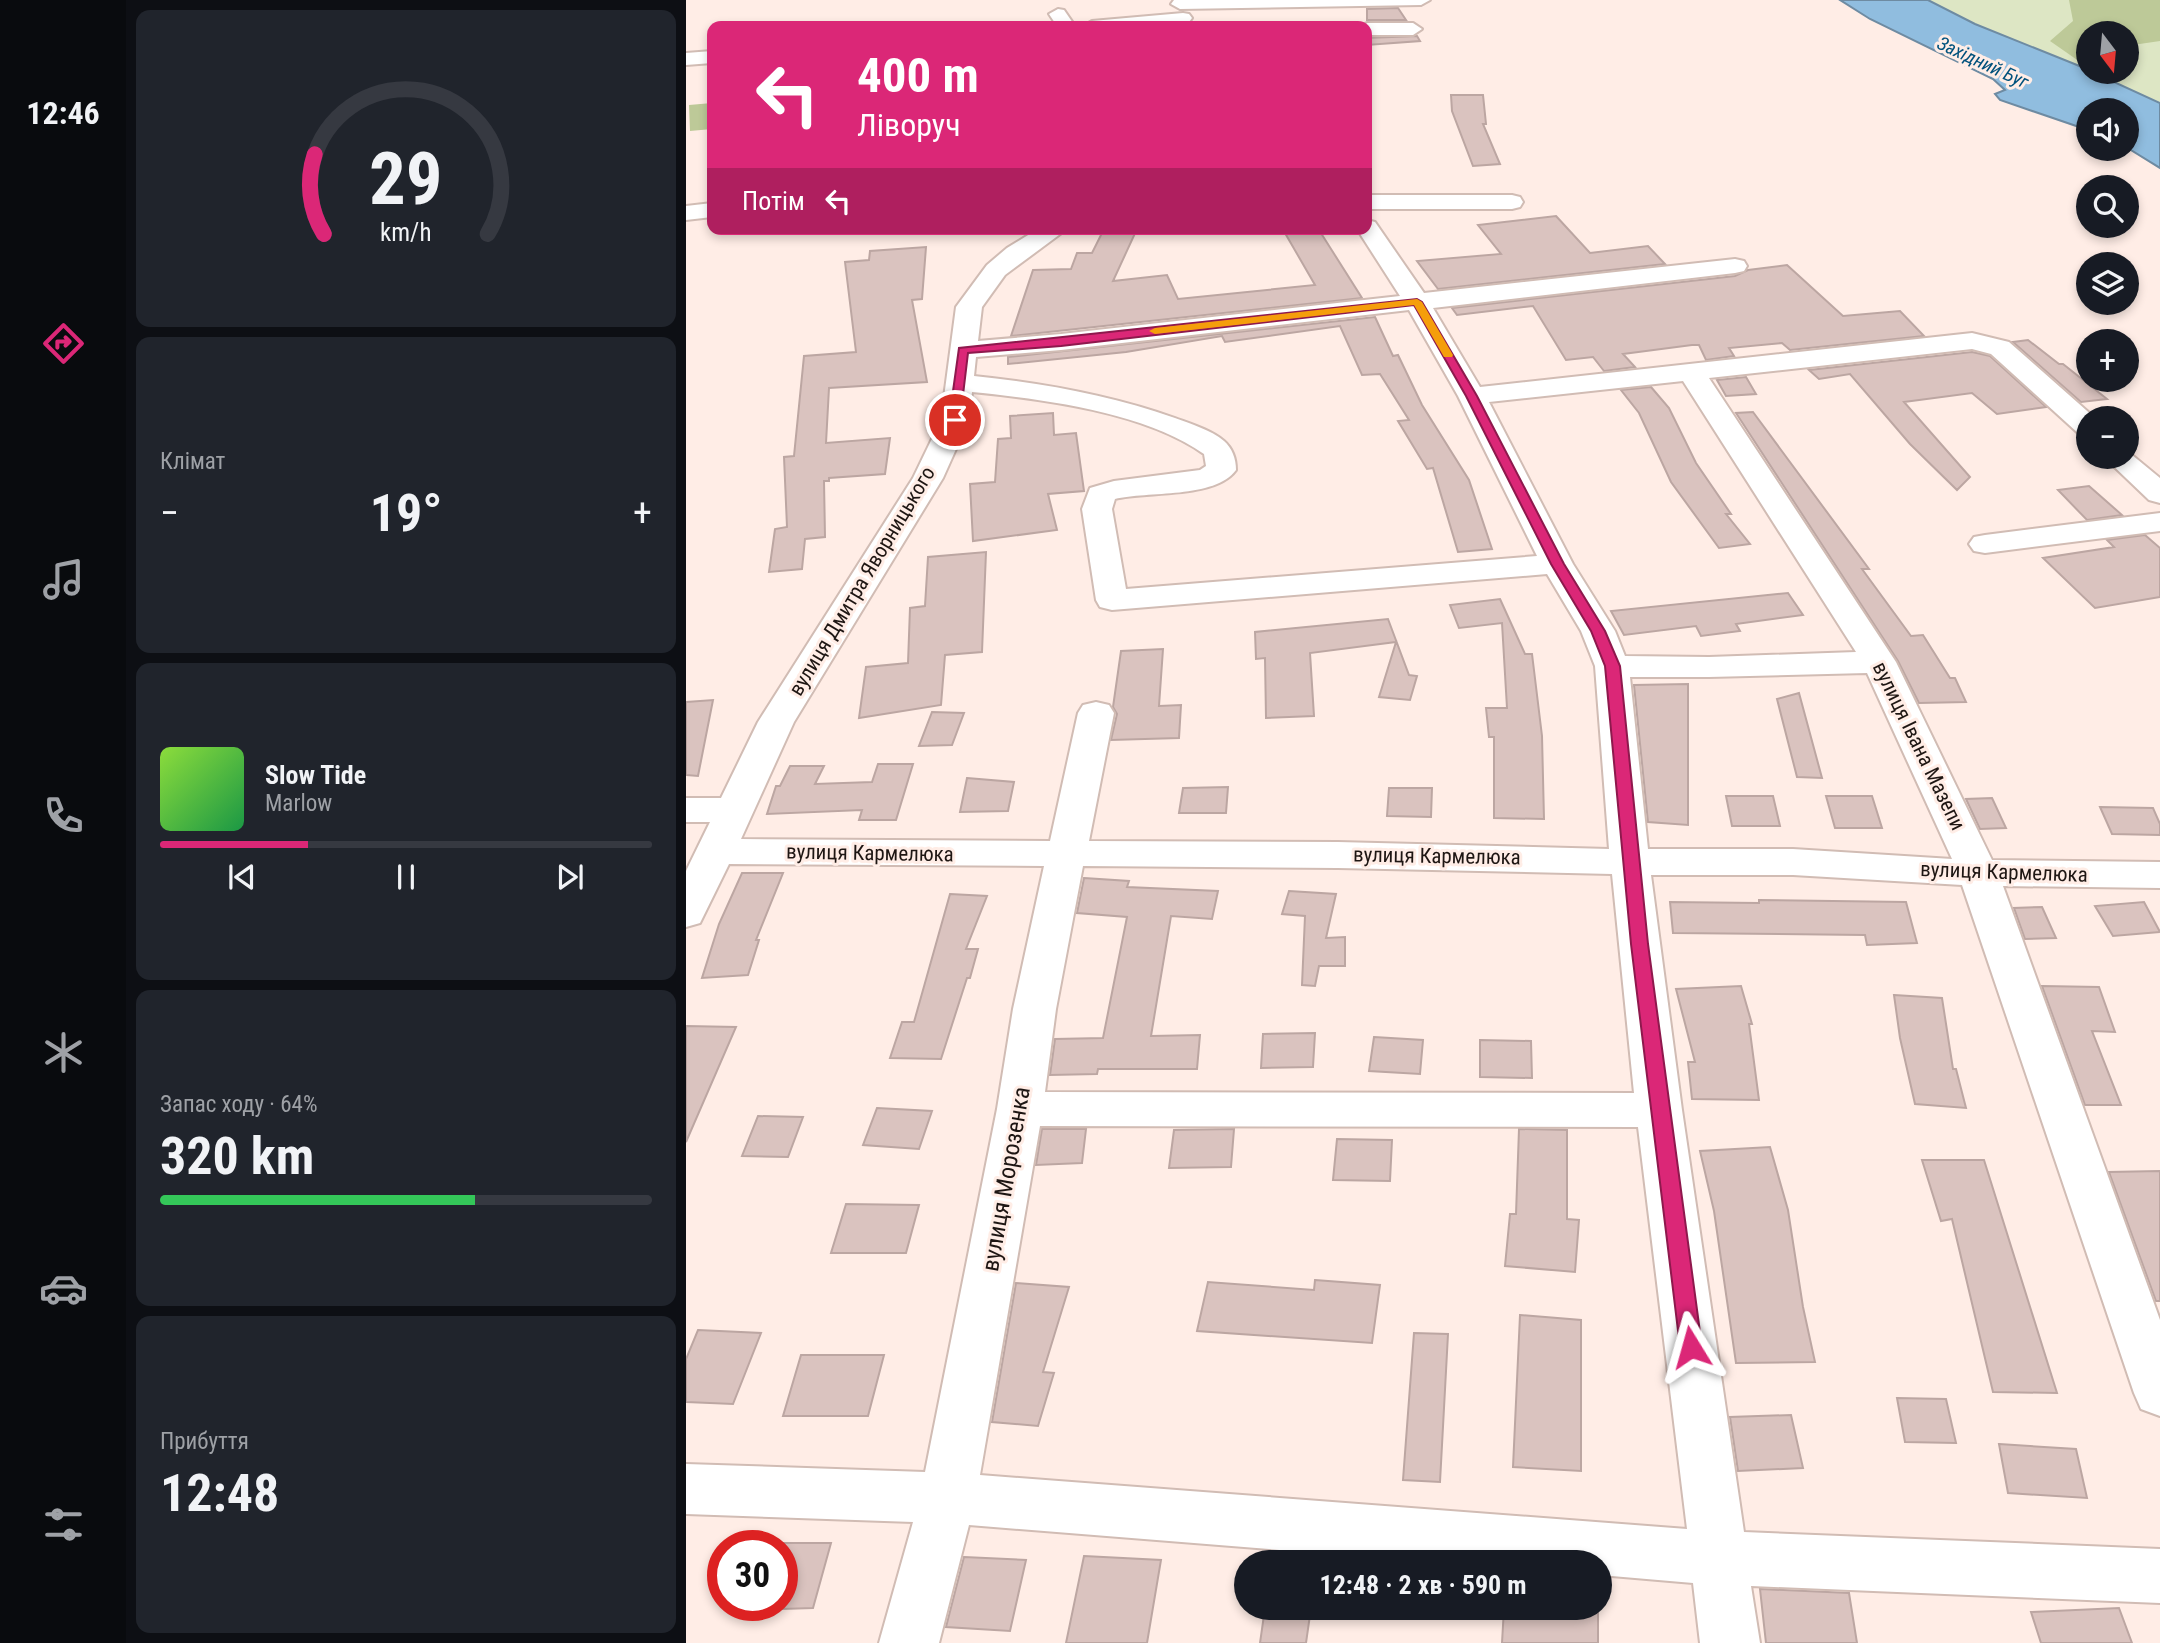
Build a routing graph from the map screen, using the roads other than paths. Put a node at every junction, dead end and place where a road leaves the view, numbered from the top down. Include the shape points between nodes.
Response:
1 (1421, 0) edge
2 (1182, 12) edge
3 (1124, 21) edge
4 (1372, 29) edge
5 (1413, 29) dead end
6 (707, 57) edge
7 (686, 59) edge
8 (1372, 202) edge
9 (1512, 202) dead end
10 (707, 211) edge
11 (686, 214) edge
12 (1045, 235) edge
13 (1372, 235) edge
14 (1735, 266) dead end
15 (1417, 302) junction
16 (962, 350) junction
17 (1690, 372) junction
18 (960, 383) junction
19 (1472, 396) junction
20 (2076, 417) edge
21 (2132, 469) edge
22 (2160, 494) edge
23 (2160, 522) edge
24 (1985, 544) dead end
25 (1557, 564) junction
26 (1879, 662) junction
27 (1612, 666) junction
28 (1096, 713) dead end
29 (686, 810) edge
30 (733, 810) junction
31 (713, 851) junction
32 (1068, 855) junction
33 (1630, 862) junction
34 (1978, 873) junction
35 (2160, 875) edge
36 (686, 913) edge
37 (1020, 1109) junction
38 (1659, 1110) junction
39 (2160, 1394) edge
40 (686, 1489) edge
41 (948, 1498) junction
42 (1719, 1558) junction
43 (2160, 1576) edge
44 (909, 1643) edge
45 (1730, 1643) edge

1 - 2 street
2 - 3 street
4 - 5 street
6 - 7 street
8 - 9 street
10 - 11 street
12 - 16 street, вулиця Дмитра Яворницького via 1016,253 981,288 969,307
13 - 15 street
14 - 15 street
15 - 16 street
15 - 19 street
16 - 18 street, вулиця Дмитра Яворницького
17 - 19 street
17 - 20 street via 1960,341 1986,343 2011,357
17 - 26 street, вулиця Івана Мазепи
18 - 25 street via 1087,400 1180,430 1214,447 1222,461 1221,470 1214,475 1114,488 1101,494 1097,509 1112,600
18 - 30 street, вулиця Дмитра Яворницького via 955,420 928,478 776,722
19 - 25 street
21 - 22 street
23 - 24 street
25 - 27 street via 1598,631
26 - 27 street
26 - 34 street, вулиця Івана Мазепи
27 - 33 street
28 - 32 street, вулиця Морозенка
29 - 30 street
30 - 31 street, вулиця Дмитра Яворницького
31 - 32 street, вулиця Кармелюка
31 - 36 street, вулиця Дмитра Яворницького
32 - 33 street, вулиця Кармелюка
32 - 37 street, вулиця Морозенка via 1039,978
33 - 34 street, вулиця Кармелюка via 1793,862
33 - 38 street
34 - 35 street, вулиця Кармелюка
34 - 39 street, вулиця Івана Мазепи
37 - 38 street
37 - 41 street, вулиця Морозенка
38 - 42 street
40 - 41 street
41 - 42 street
41 - 44 street, вулиця Морозенка
42 - 43 street
42 - 45 street

